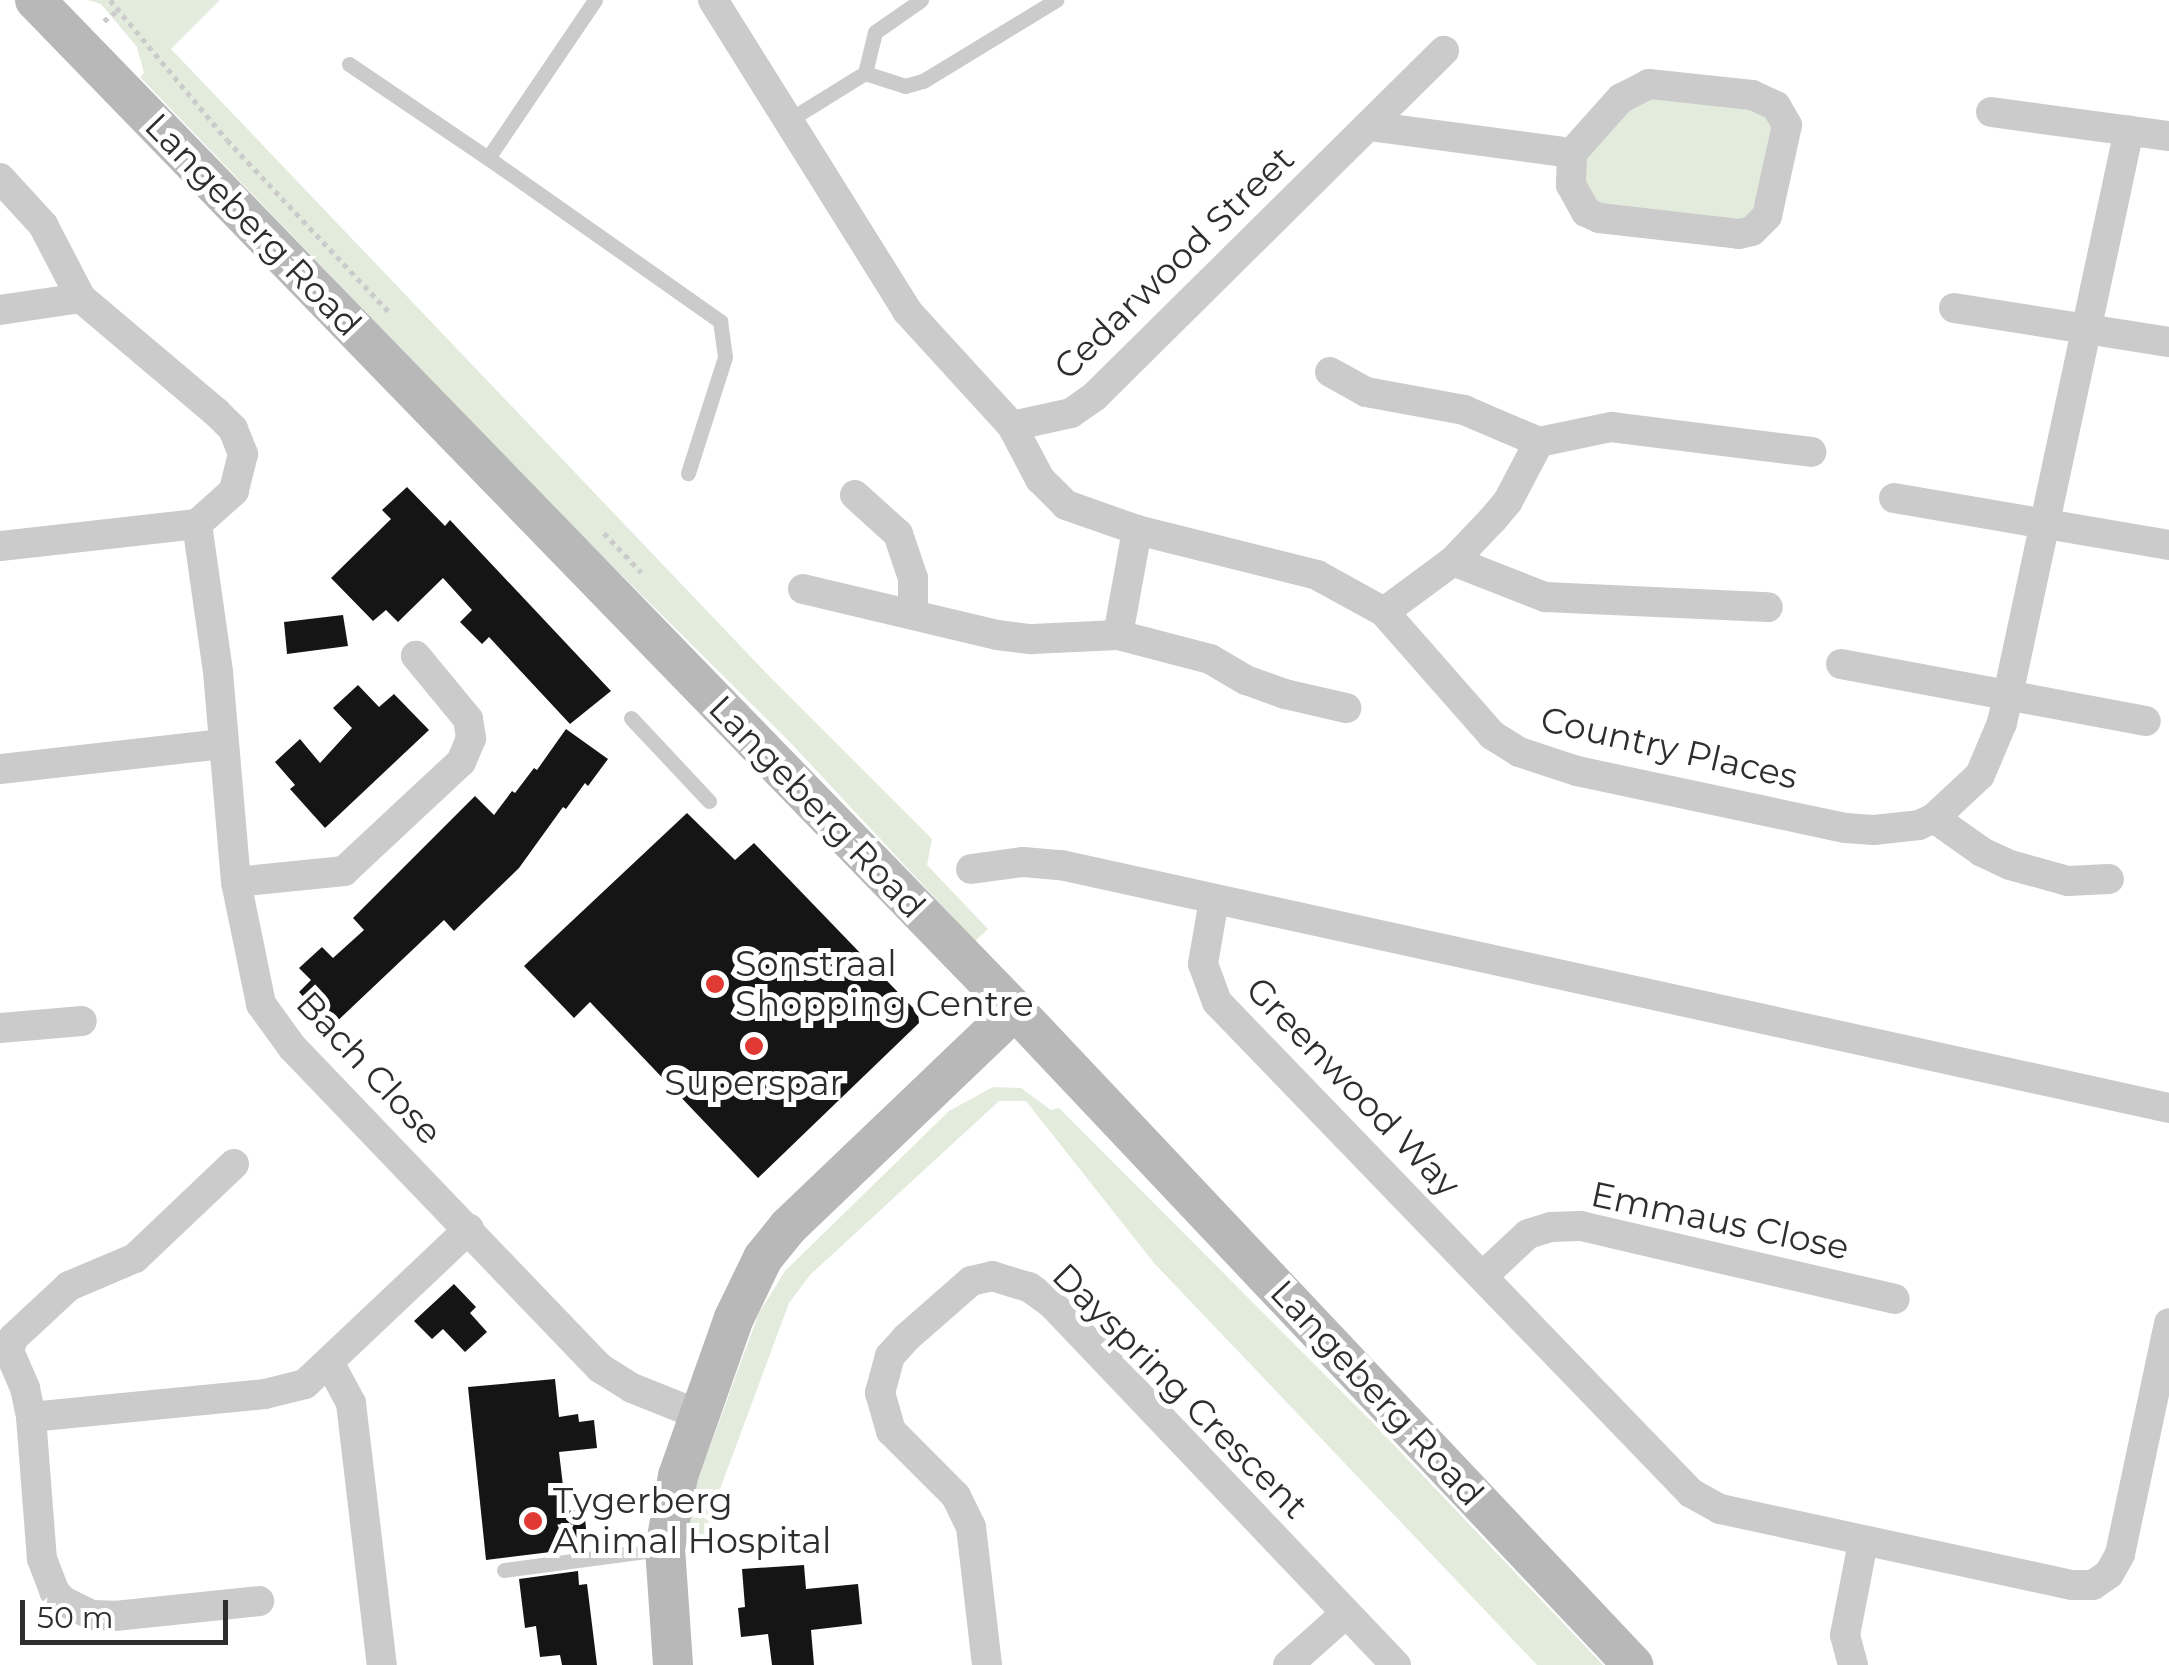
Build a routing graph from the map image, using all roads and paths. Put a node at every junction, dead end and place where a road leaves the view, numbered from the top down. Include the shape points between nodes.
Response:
1 (34, 0) edge
2 (595, 0) edge
3 (712, 0) edge
4 (921, 0) edge
5 (1056, 0) edge
6 (118, 10) dead end
7 (104, 21) dead end
8 (1444, 50) dead end
9 (349, 64) dead end
10 (865, 73) junction
11 (1991, 112) dead end
12 (789, 120) junction
13 (1370, 126) junction
14 (2129, 130) junction
15 (2169, 136) edge
16 (1572, 154) junction
17 (488, 158) junction
18 (0, 178) edge
19 (81, 298) junction
20 (1954, 308) dead end
21 (0, 310) edge
22 (2086, 329) junction
23 (2169, 342) edge
24 (1330, 372) dead end
25 (1012, 426) junction
26 (1539, 442) junction
27 (1812, 452) dead end
28 (688, 473) dead end
29 (855, 495) dead end
30 (1894, 498) dead end
31 (2045, 523) junction
32 (197, 524) junction
33 (1137, 530) junction
34 (2169, 545) edge
35 (0, 546) edge
36 (1453, 561) junction
37 (803, 589) dead end
38 (1768, 607) dead end
39 (1384, 612) junction
40 (913, 613) junction
41 (1118, 634) junction
42 (416, 656) dead end
43 (1841, 664) dead end
44 (2009, 695) junction
45 (1346, 708) dead end
46 (631, 718) dead end
47 (2146, 721) dead end
48 (223, 744) junction
49 (0, 768) edge
50 (709, 801) dead end
51 (1934, 818) junction
52 (971, 869) dead end
53 (2109, 879) dead end
54 (236, 882) junction
55 (1214, 900) junction
56 (1016, 1010) junction
57 (82, 1020) dead end
58 (0, 1028) edge
59 (2169, 1108) edge
60 (234, 1164) dead end
61 (469, 1229) junction
62 (1484, 1275) junction
63 (1896, 1299) dead end
64 (2169, 1323) edge
65 (2165, 1362) edge
66 (330, 1364) junction
67 (698, 1414) junction
68 (31, 1417) junction
69 (1863, 1542) junction
70 (665, 1549) junction
71 (504, 1570) dead end
72 (259, 1602) dead end
73 (1344, 1614) junction
74 (382, 1665) edge
75 (673, 1665) edge
76 (987, 1665) edge
77 (1288, 1665) edge
78 (1396, 1665) edge
79 (1633, 1665) edge
80 (1852, 1665) edge

1 - 56 main road, Langeberg Road
2 - 17 lane
3 - 12 street
4 - 10 lane via 875,32
5 - 10 lane via 914,85
6 - 7 path
8 - 13 street, Cedarwood Street
9 - 17 lane
10 - 12 lane
11 - 14 street
12 - 25 street via 907,310
13 - 16 street
13 - 25 street, Cedarwood Street via 1083,406
14 - 15 street
14 - 22 street
16 - 16 street via 1572,185 1586,212 1739,234 1760,224 1772,204 1787,125 1776,106 1752,95 1649,84 1621,98
17 - 28 lane via 720,321 726,357
18 - 19 street via 43,225
19 - 21 street
19 - 32 street via 216,412 241,442 234,491
20 - 22 street
22 - 23 street
22 - 31 street
24 - 26 street via 1366,392 1474,414
25 - 33 street, Country Places via 1040,480 1066,505
26 - 27 street via 1611,426
26 - 36 street via 1508,501
29 - 40 street via 902,544 913,578
30 - 31 street
31 - 34 street
31 - 44 street
32 - 35 street
32 - 48 street, Bach Close
33 - 39 street, Country Places via 1318,575
33 - 41 street
36 - 38 street via 1565,600
36 - 39 street
37 - 40 street
39 - 51 street, Country Places via 1492,735 1543,762 1844,828 1898,828
40 - 41 street via 1032,639
41 - 45 street via 1210,659 1284,694
42 - 54 street via 468,719 471,738 460,762 344,870
43 - 44 street
44 - 47 street
44 - 51 street via 1980,775
46 - 50 lane
48 - 49 street
48 - 54 street, Bach Close
51 - 53 street via 2010,865 2068,880
52 - 55 street via 1061,865
54 - 61 street, Bach Close via 254,988 270,1020
55 - 59 street
55 - 62 street, Greenwood Way via 1203,964 1217,1002
56 - 67 main road via 763,1258
56 - 79 main road, Langeberg Road
57 - 58 street
60 - 68 street via 135,1258 70,1286 13,1338 9,1355
61 - 66 street
61 - 67 street, Bach Close via 600,1368
62 - 63 street, Emmaus Close via 1528,1234 1581,1226
62 - 69 street, Greenwood Way via 1690,1492 1720,1509
64 - 65 street, Greenwood Way
65 - 69 street, Greenwood Way via 2120,1554 2093,1585
66 - 68 street via 290,1390
66 - 74 street via 350,1403
67 - 70 main road
68 - 72 street via 42,1558 63,1602 92,1615 115,1616
69 - 80 street via 1845,1635
70 - 71 lane
70 - 75 main road
73 - 76 street, Dayspring Crescent via 1052,1304 1029,1287 992,1276 972,1281 906,1338 890,1356 880,1394 891,1430 956,1496 972,1527
73 - 77 street
73 - 78 street, Dayspring Crescent

